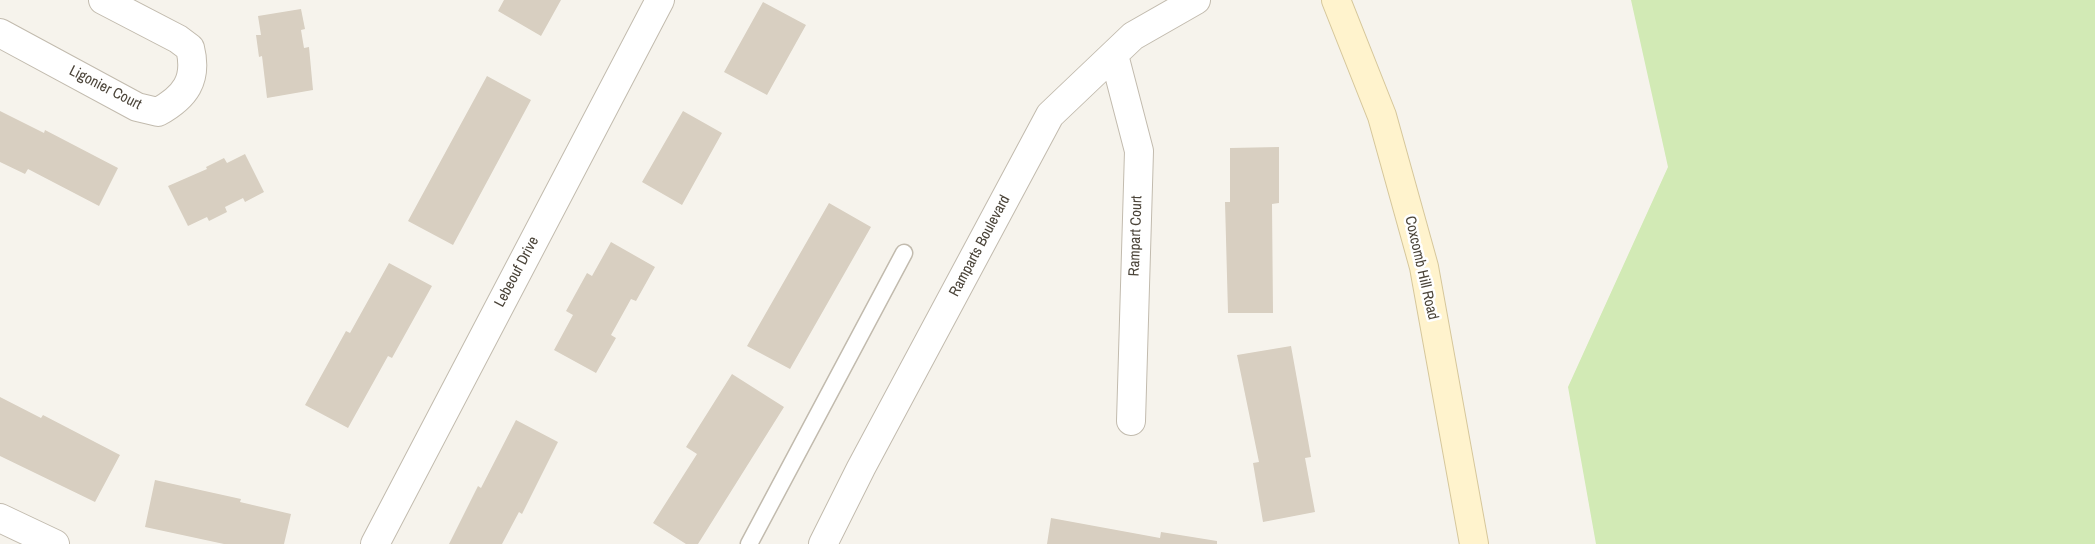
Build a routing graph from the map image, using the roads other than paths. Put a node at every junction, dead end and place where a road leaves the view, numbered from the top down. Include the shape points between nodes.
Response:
1 (103, 0) edge
2 (660, 0) edge
3 (1196, 0) edge
4 (1336, 0) edge
5 (0, 33) edge
6 (1114, 55) junction
7 (904, 253) dead end
8 (1131, 421) dead end
9 (0, 518) edge
10 (55, 544) edge
11 (375, 544) edge
12 (749, 544) edge
13 (823, 544) edge
14 (1474, 544) edge

1 - 5 street, Ligonier Court via 190,48 193,74 184,93 172,104 158,112 137,107
2 - 11 street, Lebeouf Drive
3 - 6 street, Ramparts Boulevard via 1133,36
4 - 14 main road, Coxcomb Hill Road via 1382,116 1424,267
6 - 8 street, Rampart Court via 1139,151
6 - 13 street, Ramparts Boulevard via 1050,115
7 - 12 lane
9 - 10 street

